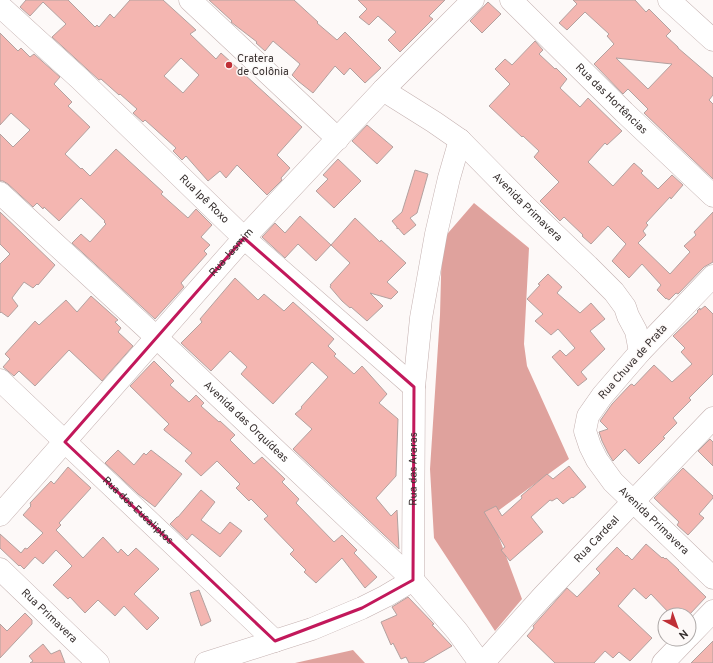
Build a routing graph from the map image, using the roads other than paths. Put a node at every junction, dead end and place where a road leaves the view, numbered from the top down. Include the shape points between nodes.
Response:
1 (190, 0) edge
2 (473, 0) edge
3 (511, 0) edge
4 (669, 0) edge
5 (0, 6) edge
6 (713, 40) edge
7 (383, 90) junction
8 (338, 139) junction
9 (460, 140) junction
10 (0, 193) edge
11 (713, 196) edge
12 (244, 238) junction
13 (713, 276) edge
14 (156, 337) junction
15 (640, 352) junction
16 (0, 380) edge
17 (414, 387) junction
18 (713, 418) edge
19 (65, 442) junction
20 (597, 460) joint
21 (633, 501) junction
22 (0, 515) edge
23 (0, 569) edge
24 (713, 578) edge
25 (413, 580) junction
26 (713, 611) edge
27 (697, 628) edge
28 (275, 641) junction
29 (678, 647) edge
30 (98, 663) edge
31 (206, 663) edge
32 (482, 663) edge
33 (663, 663) edge

1 - 8 street
2 - 7 street, Rua Jasmim
3 - 11 street, Rua das Hortências
4 - 6 street
5 - 12 street, Rua Ipê Roxo via 86,85
7 - 8 street, Rua Jasmim
7 - 9 street, Avenida Primavera
8 - 12 street, Rua Jasmim
9 - 15 street, Avenida Primavera via 614,292 625,307 636,331
9 - 17 street, Rua das Araras via 436,234 420,318
10 - 14 street, Avenida das Orquídeas
12 - 14 street, Rua Jasmim
12 - 17 street, Rua Ipê Roxo
13 - 15 street, Rua Chuva de Prata
14 - 19 street, Rua Jasmim
14 - 25 street, Avenida das Orquídeas
15 - 20 street, Rua Chuva de Prata via 588,416 585,430
16 - 19 street, Rua dos Eucaliptos
17 - 25 street, Rua das Araras
18 - 21 street, Rua Cardeal
19 - 22 street, Rua Jasmim
19 - 28 street, Rua dos Eucaliptos
20 - 21 street, Avenida Primavera via 613,482
21 - 24 street, Avenida Primavera
21 - 32 street, Rua Cardeal
23 - 30 street, Rua Primavera
25 - 28 street via 362,608
25 - 32 street, Avenida das Orquídeas
26 - 27 street
28 - 31 street
29 - 33 street

